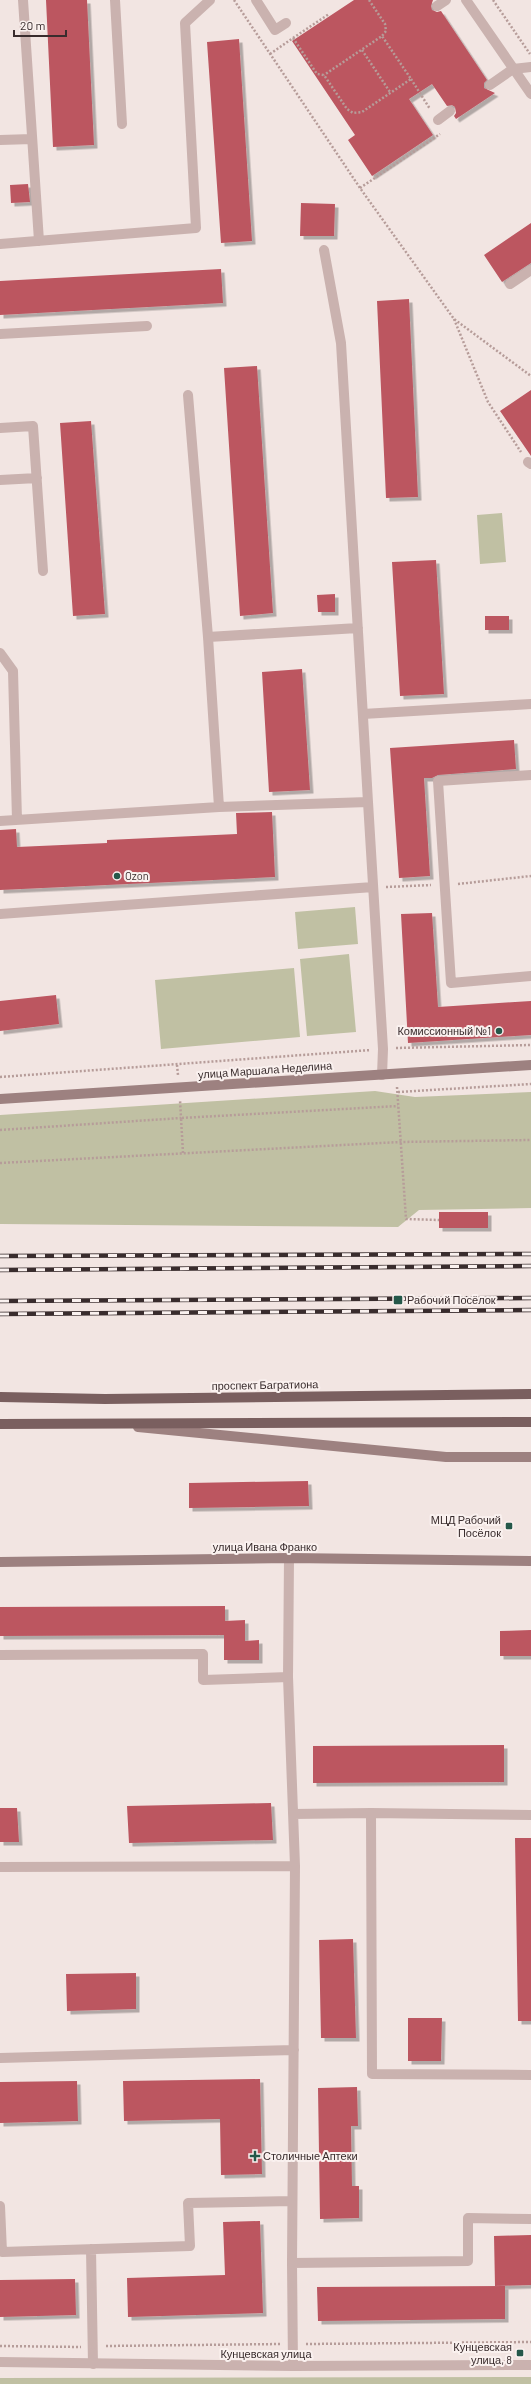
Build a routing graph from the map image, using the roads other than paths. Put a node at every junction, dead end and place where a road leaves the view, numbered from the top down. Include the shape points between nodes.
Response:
1 (23, 0) edge
2 (114, 0) edge
3 (210, 0) edge
4 (256, 0) edge
5 (466, 0) edge
6 (286, 23) dead end
7 (531, 67) edge
8 (513, 69) junction
9 (490, 85) dead end
10 (531, 94) edge
11 (450, 111) dead end
12 (438, 120) dead end
13 (122, 124) dead end
14 (32, 139) junction
15 (0, 140) edge
16 (38, 241) junction
17 (0, 244) edge
18 (324, 250) dead end
19 (531, 270) edge
20 (510, 284) dead end
21 (147, 326) dead end
22 (0, 334) edge
23 (188, 395) dead end
24 (0, 428) edge
25 (37, 478) junction
26 (0, 480) edge
27 (43, 571) dead end
28 (358, 628) junction
29 (208, 637) junction
30 (0, 653) edge
31 (531, 704) edge
32 (363, 714) junction
33 (531, 775) edge
34 (368, 802) junction
35 (219, 807) junction
36 (17, 820) junction
37 (0, 821) edge
38 (373, 887) junction
39 (0, 914) edge
40 (531, 976) edge
41 (531, 1065) edge
42 (382, 1074) junction
43 (0, 1099) edge
44 (531, 1394) edge
45 (0, 1397) edge
46 (531, 1422) edge
47 (0, 1424) edge
48 (104, 1424) junction
49 (531, 1457) edge
50 (289, 1558) junction
51 (0, 1562) edge
52 (531, 1562) edge
53 (0, 1655) edge
54 (288, 1677) junction
55 (370, 1812) junction
56 (293, 1814) junction
57 (531, 1816) edge
58 (0, 1866) edge
59 (295, 1866) junction
60 (294, 2050) junction
61 (0, 2058) edge
62 (531, 2075) edge
63 (292, 2201) junction
64 (0, 2206) edge
65 (531, 2219) edge
66 (91, 2249) junction
67 (292, 2263) junction
68 (0, 2362) edge
69 (93, 2364) junction
70 (531, 2365) edge
71 (293, 2366) junction

1 - 14 street
2 - 13 street
3 - 16 street via 185,23 196,228
4 - 6 street via 276,30
5 - 8 street
7 - 8 street
8 - 9 street
8 - 10 street
11 - 12 street
14 - 15 street
14 - 16 street
16 - 17 street
18 - 28 street via 341,343
19 - 20 street
21 - 22 street
23 - 29 street
24 - 25 street via 33,426
25 - 26 street
25 - 27 street
28 - 29 street
28 - 32 street
29 - 35 street
30 - 36 street via 13,671
31 - 32 street
32 - 34 street
33 - 40 street via 438,780 451,983
34 - 35 street
34 - 38 street
35 - 36 street
36 - 37 street
38 - 39 street
38 - 42 street
41 - 42 street, улица Маршала Неделина
42 - 43 street, улица Маршала Неделина
44 - 45 main road, проспект Багратиона via 105,1399
46 - 48 main road
47 - 48 main road
48 - 49 street via 446,1457
50 - 51 street, улица Ивана Франко
50 - 52 street, улица Ивана Франко
50 - 54 street
53 - 54 street via 203,1654 203,1680
54 - 56 street
55 - 56 street
55 - 57 street
55 - 62 street via 372,2074
56 - 59 street
58 - 59 street
59 - 60 street
60 - 61 street
60 - 63 street
63 - 66 street via 188,2202 190,2246
63 - 67 street
64 - 66 street via 2,2252
65 - 67 street via 468,2218 468,2261
66 - 69 street
67 - 71 street
68 - 69 street, Кунцевская улица
69 - 71 street, Кунцевская улица
70 - 71 street, Кунцевская улица

